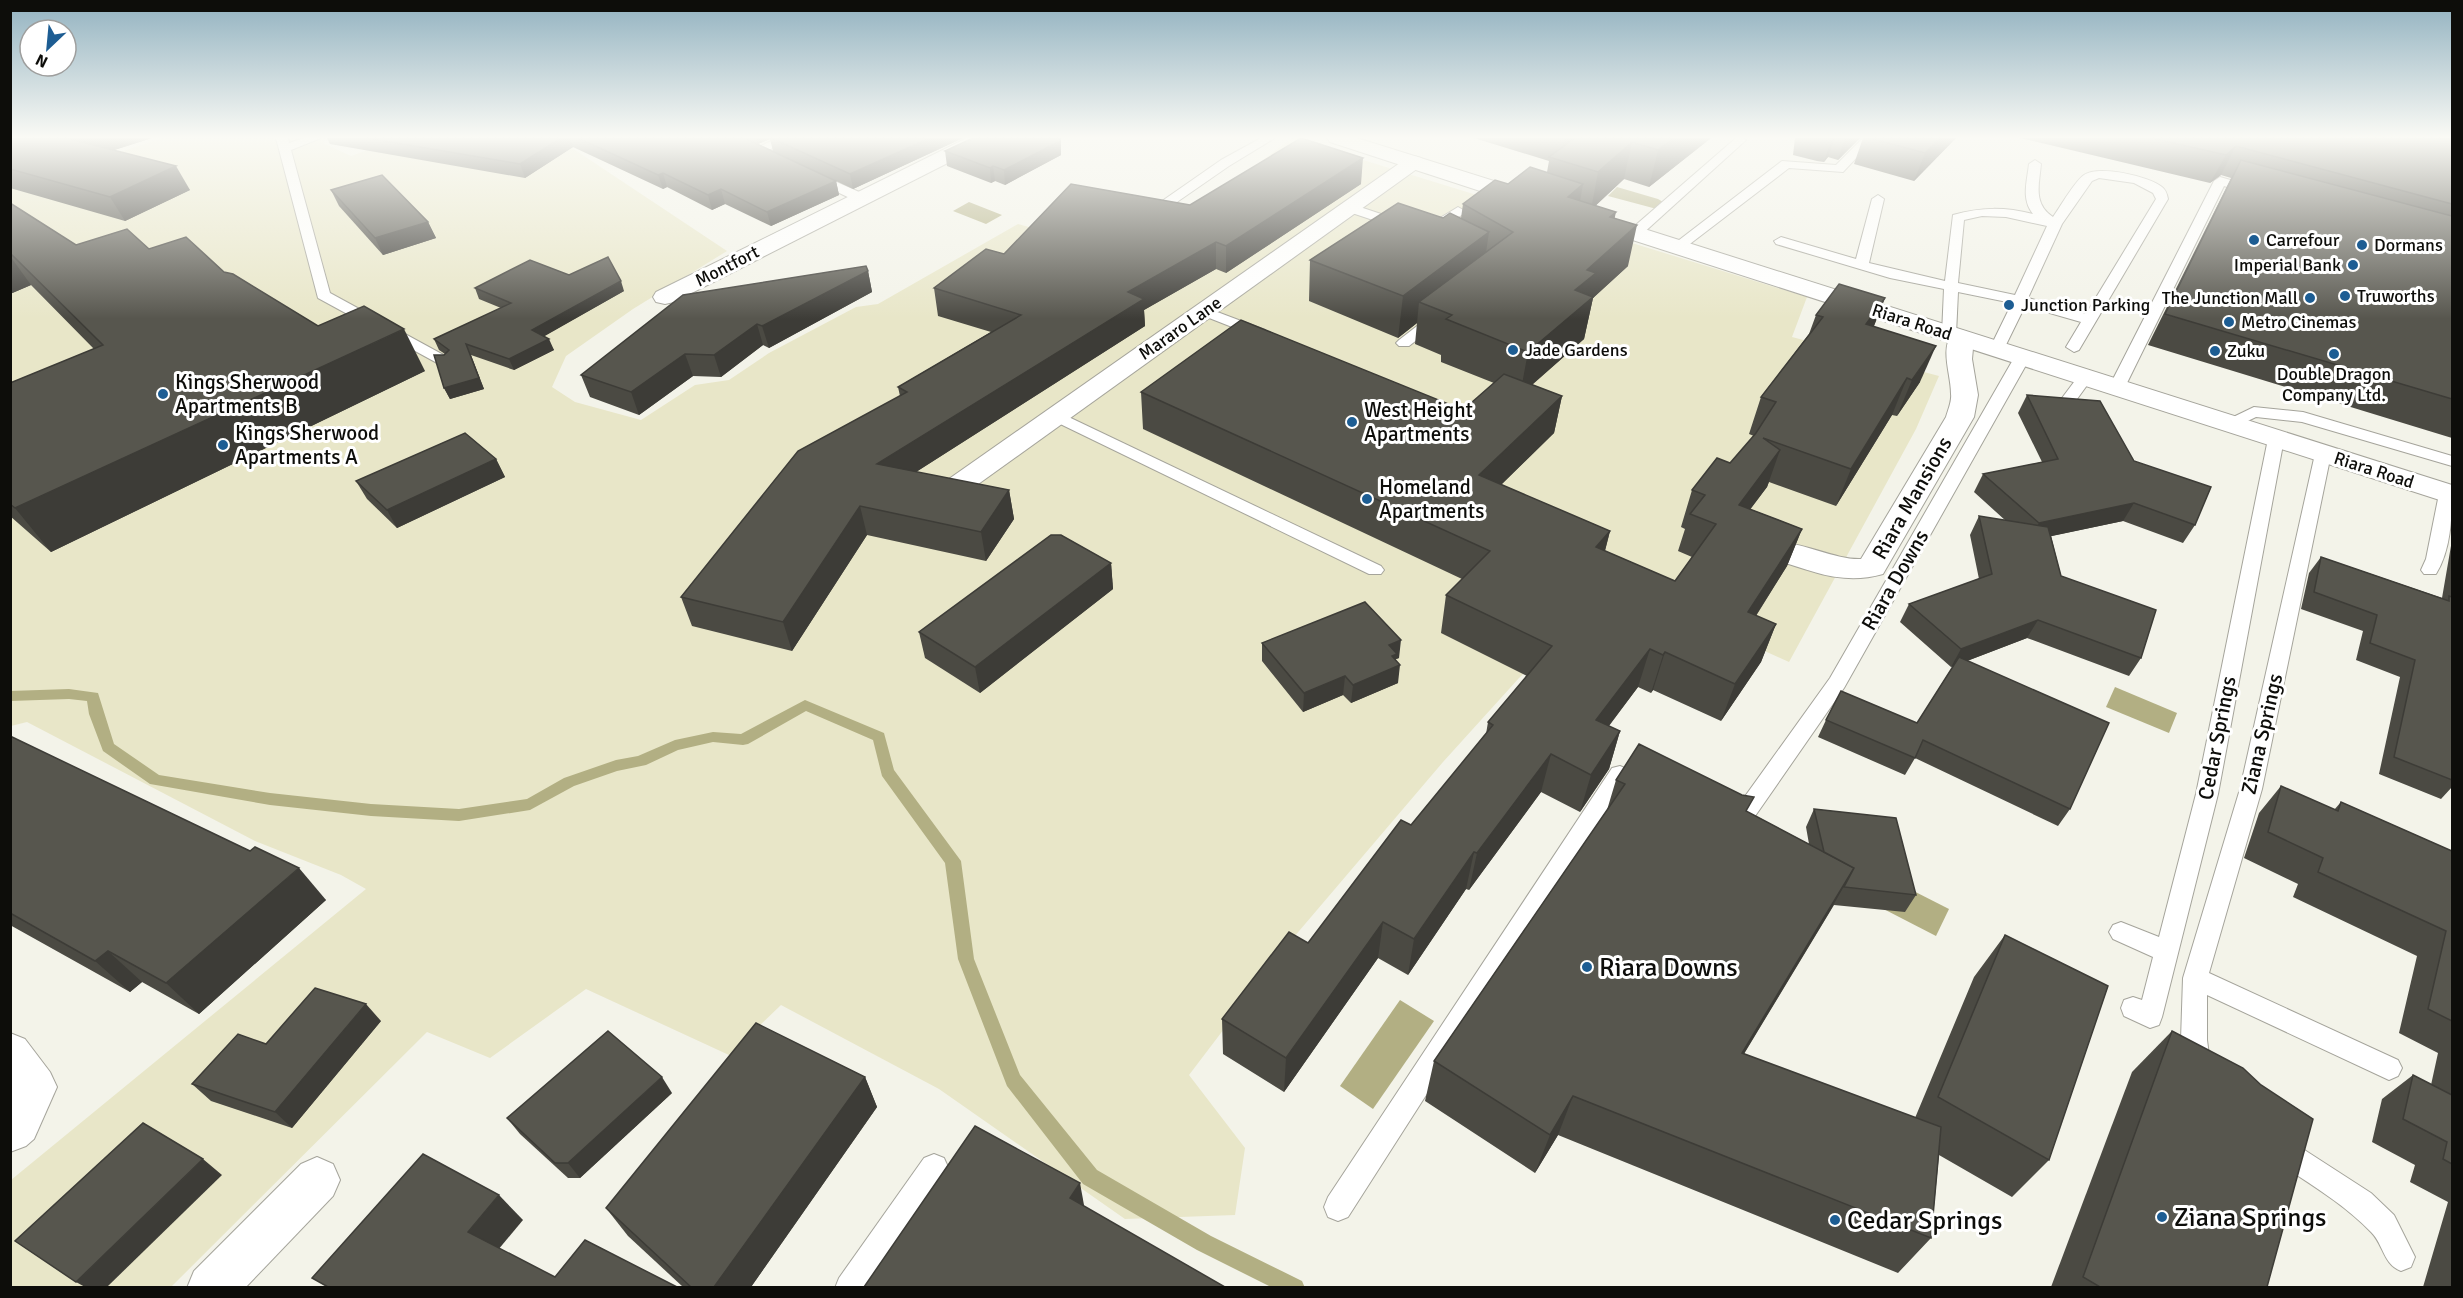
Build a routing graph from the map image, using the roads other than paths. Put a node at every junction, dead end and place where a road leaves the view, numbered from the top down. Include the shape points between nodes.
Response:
1 (298, 199) edge
2 (860, 199) edge
3 (1174, 199) edge
4 (1364, 199) edge
5 (1533, 199) edge
6 (1674, 199) edge
7 (1741, 199) edge
8 (1878, 199) dead end
9 (2032, 199) edge
10 (2073, 199) edge
11 (2162, 199) edge
12 (2211, 199) edge
13 (1160, 208) edge
14 (1351, 208) junction
15 (1458, 211) dead end
16 (2055, 224) junction
17 (1635, 233) junction
18 (1781, 241) dead end
19 (1677, 247) junction
20 (1861, 265) junction
21 (1951, 287) junction
22 (665, 297) dead end
23 (2020, 300) junction
24 (1450, 308) edge
25 (1204, 311) junction
26 (2091, 320) junction
27 (1955, 336) junction
28 (1269, 337) edge
29 (1404, 343) edge
30 (2074, 347) dead end
31 (1997, 350) junction
32 (2022, 358) junction
33 (444, 361) edge
34 (2085, 377) junction
35 (2116, 387) junction
36 (2065, 409) edge
37 (1056, 416) junction
38 (2231, 424) junction
39 (2277, 439) junction
40 (2323, 454) junction
41 (2452, 461) edge
42 (946, 494) edge
43 (2450, 494) edge
44 (1781, 551) edge
45 (1375, 570) dead end
46 (2430, 570) dead end
47 (1661, 795) edge
48 (1712, 820) edge
49 (2121, 932) dead end
50 (2167, 952) junction
51 (2195, 978) junction
52 (2133, 1008) dead end
53 (10, 1053) edge
54 (2389, 1068) dead end
55 (2207, 1096) edge
56 (10, 1131) edge
57 (2264, 1139) edge
58 (934, 1167) dead end
59 (317, 1180) dead end
60 (1338, 1207) dead end
61 (2401, 1257) dead end
62 (211, 1287) edge
63 (849, 1287) edge

1 - 33 lane via 323,295
2 - 22 street, Montfort
3 - 13 lane
4 - 14 street, Mararo Lane
5 - 17 street, Riara Road
6 - 17 lane
7 - 19 lane
8 - 20 lane
9 - 16 lane via 2038,214
10 - 16 lane
11 - 26 lane
12 - 35 lane
14 - 15 lane via 1430,237
14 - 25 street, Mararo Lane
16 - 21 lane via 1993,210 1958,218
16 - 23 lane
17 - 19 street, Riara Road
18 - 20 lane
19 - 27 street, Riara Road
20 - 21 lane
21 - 23 lane
21 - 27 lane
23 - 26 lane
23 - 31 lane
24 - 29 lane
25 - 28 lane
25 - 37 street, Mararo Lane
26 - 30 lane
27 - 31 street, Riara Road
27 - 44 street, Riara Mansions via 1965,395 1960,417 1872,567 1848,570
31 - 32 street, Riara Road
32 - 34 street, Riara Road
32 - 48 lane, Riara Downs via 1837,683 1732,831
34 - 35 street, Riara Road
34 - 36 lane
35 - 38 street, Riara Road
37 - 42 street, Mararo Lane
37 - 45 lane
38 - 39 street, Riara Road
38 - 41 lane via 2254,412 2281,413
39 - 40 street, Riara Road
39 - 50 lane, Cedar Springs via 2206,795
40 - 43 street, Riara Road
40 - 51 lane, Ziana Springs via 2251,789
43 - 46 lane
47 - 60 lane via 1620,774
49 - 50 lane
50 - 52 lane, Cedar Springs via 2150,1017
51 - 54 lane
51 - 55 lane, Ziana Springs via 2196,1058
53 - 56 street via 35,1087 18,1124
57 - 61 lane via 2361,1203 2384,1225
58 - 63 lane
59 - 62 street

